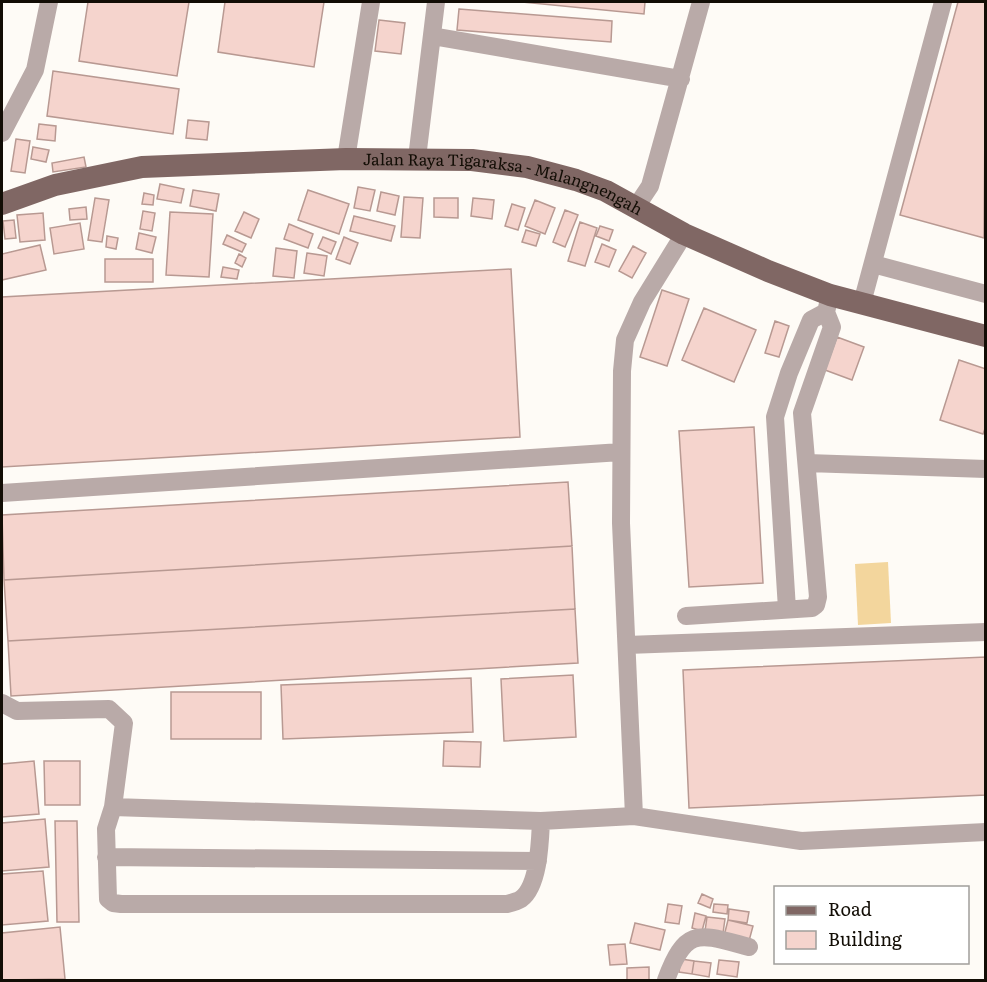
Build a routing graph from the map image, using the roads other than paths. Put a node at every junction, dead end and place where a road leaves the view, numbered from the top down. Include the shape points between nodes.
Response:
1 (49, 2) edge
2 (371, 2) edge
3 (436, 2) edge
4 (701, 2) edge
5 (943, 2) edge
6 (432, 36) junction
7 (681, 79) junction
8 (2, 133) edge
9 (417, 158) junction
10 (346, 159) junction
11 (2, 204) edge
12 (636, 207) junction
13 (684, 234) junction
14 (873, 264) junction
15 (986, 294) edge
16 (828, 303) junction
17 (862, 303) junction
18 (986, 336) edge
19 (802, 413) junction
20 (775, 417) junction
21 (621, 452) junction
22 (807, 463) junction
23 (986, 469) edge
24 (2, 493) edge
25 (787, 609) junction
26 (686, 616) dead end
27 (986, 632) edge
28 (627, 645) junction
29 (2, 704) edge
30 (113, 807) junction
31 (634, 816) junction
32 (542, 821) junction
33 (986, 832) edge
34 (106, 857) junction
35 (538, 861) junction
36 (749, 947) dead end
37 (666, 981) edge

1 - 8 street via 35,70
2 - 10 street
3 - 6 street
4 - 7 street
5 - 14 street
6 - 7 street
6 - 9 street
7 - 12 street via 650,186
9 - 10 main road, Jalan Raya Tigaraksa - Malangnengah
9 - 12 main road, Jalan Raya Tigaraksa - Malangnengah via 527,167 606,191
10 - 11 main road, Jalan Raya Tigaraksa - Malangnengah via 142,167 55,185
12 - 13 main road, Jalan Raya Tigaraksa - Malangnengah
13 - 16 main road, Jalan Raya Tigaraksa - Malangnengah
13 - 21 street via 642,302 626,340 621,371
14 - 15 street
14 - 17 street
16 - 17 main road, Jalan Raya Tigaraksa - Malangnengah
16 - 19 street via 832,327
16 - 20 street via 812,320
17 - 18 main road, Jalan Raya Tigaraksa - Malangnengah
19 - 20 street
19 - 22 street
20 - 25 street
21 - 24 street
21 - 28 street
22 - 23 street
22 - 25 street via 818,597 812,608
25 - 26 street
27 - 28 street
28 - 31 street
29 - 30 street via 17,711 109,709 118,715 124,723
30 - 32 street
30 - 34 street via 106,829
31 - 32 street
31 - 33 street via 801,841
32 - 35 street
34 - 35 street
34 - 35 street via 108,899 122,904 507,904 522,899
36 - 37 street via 709,936 693,938 681,948

